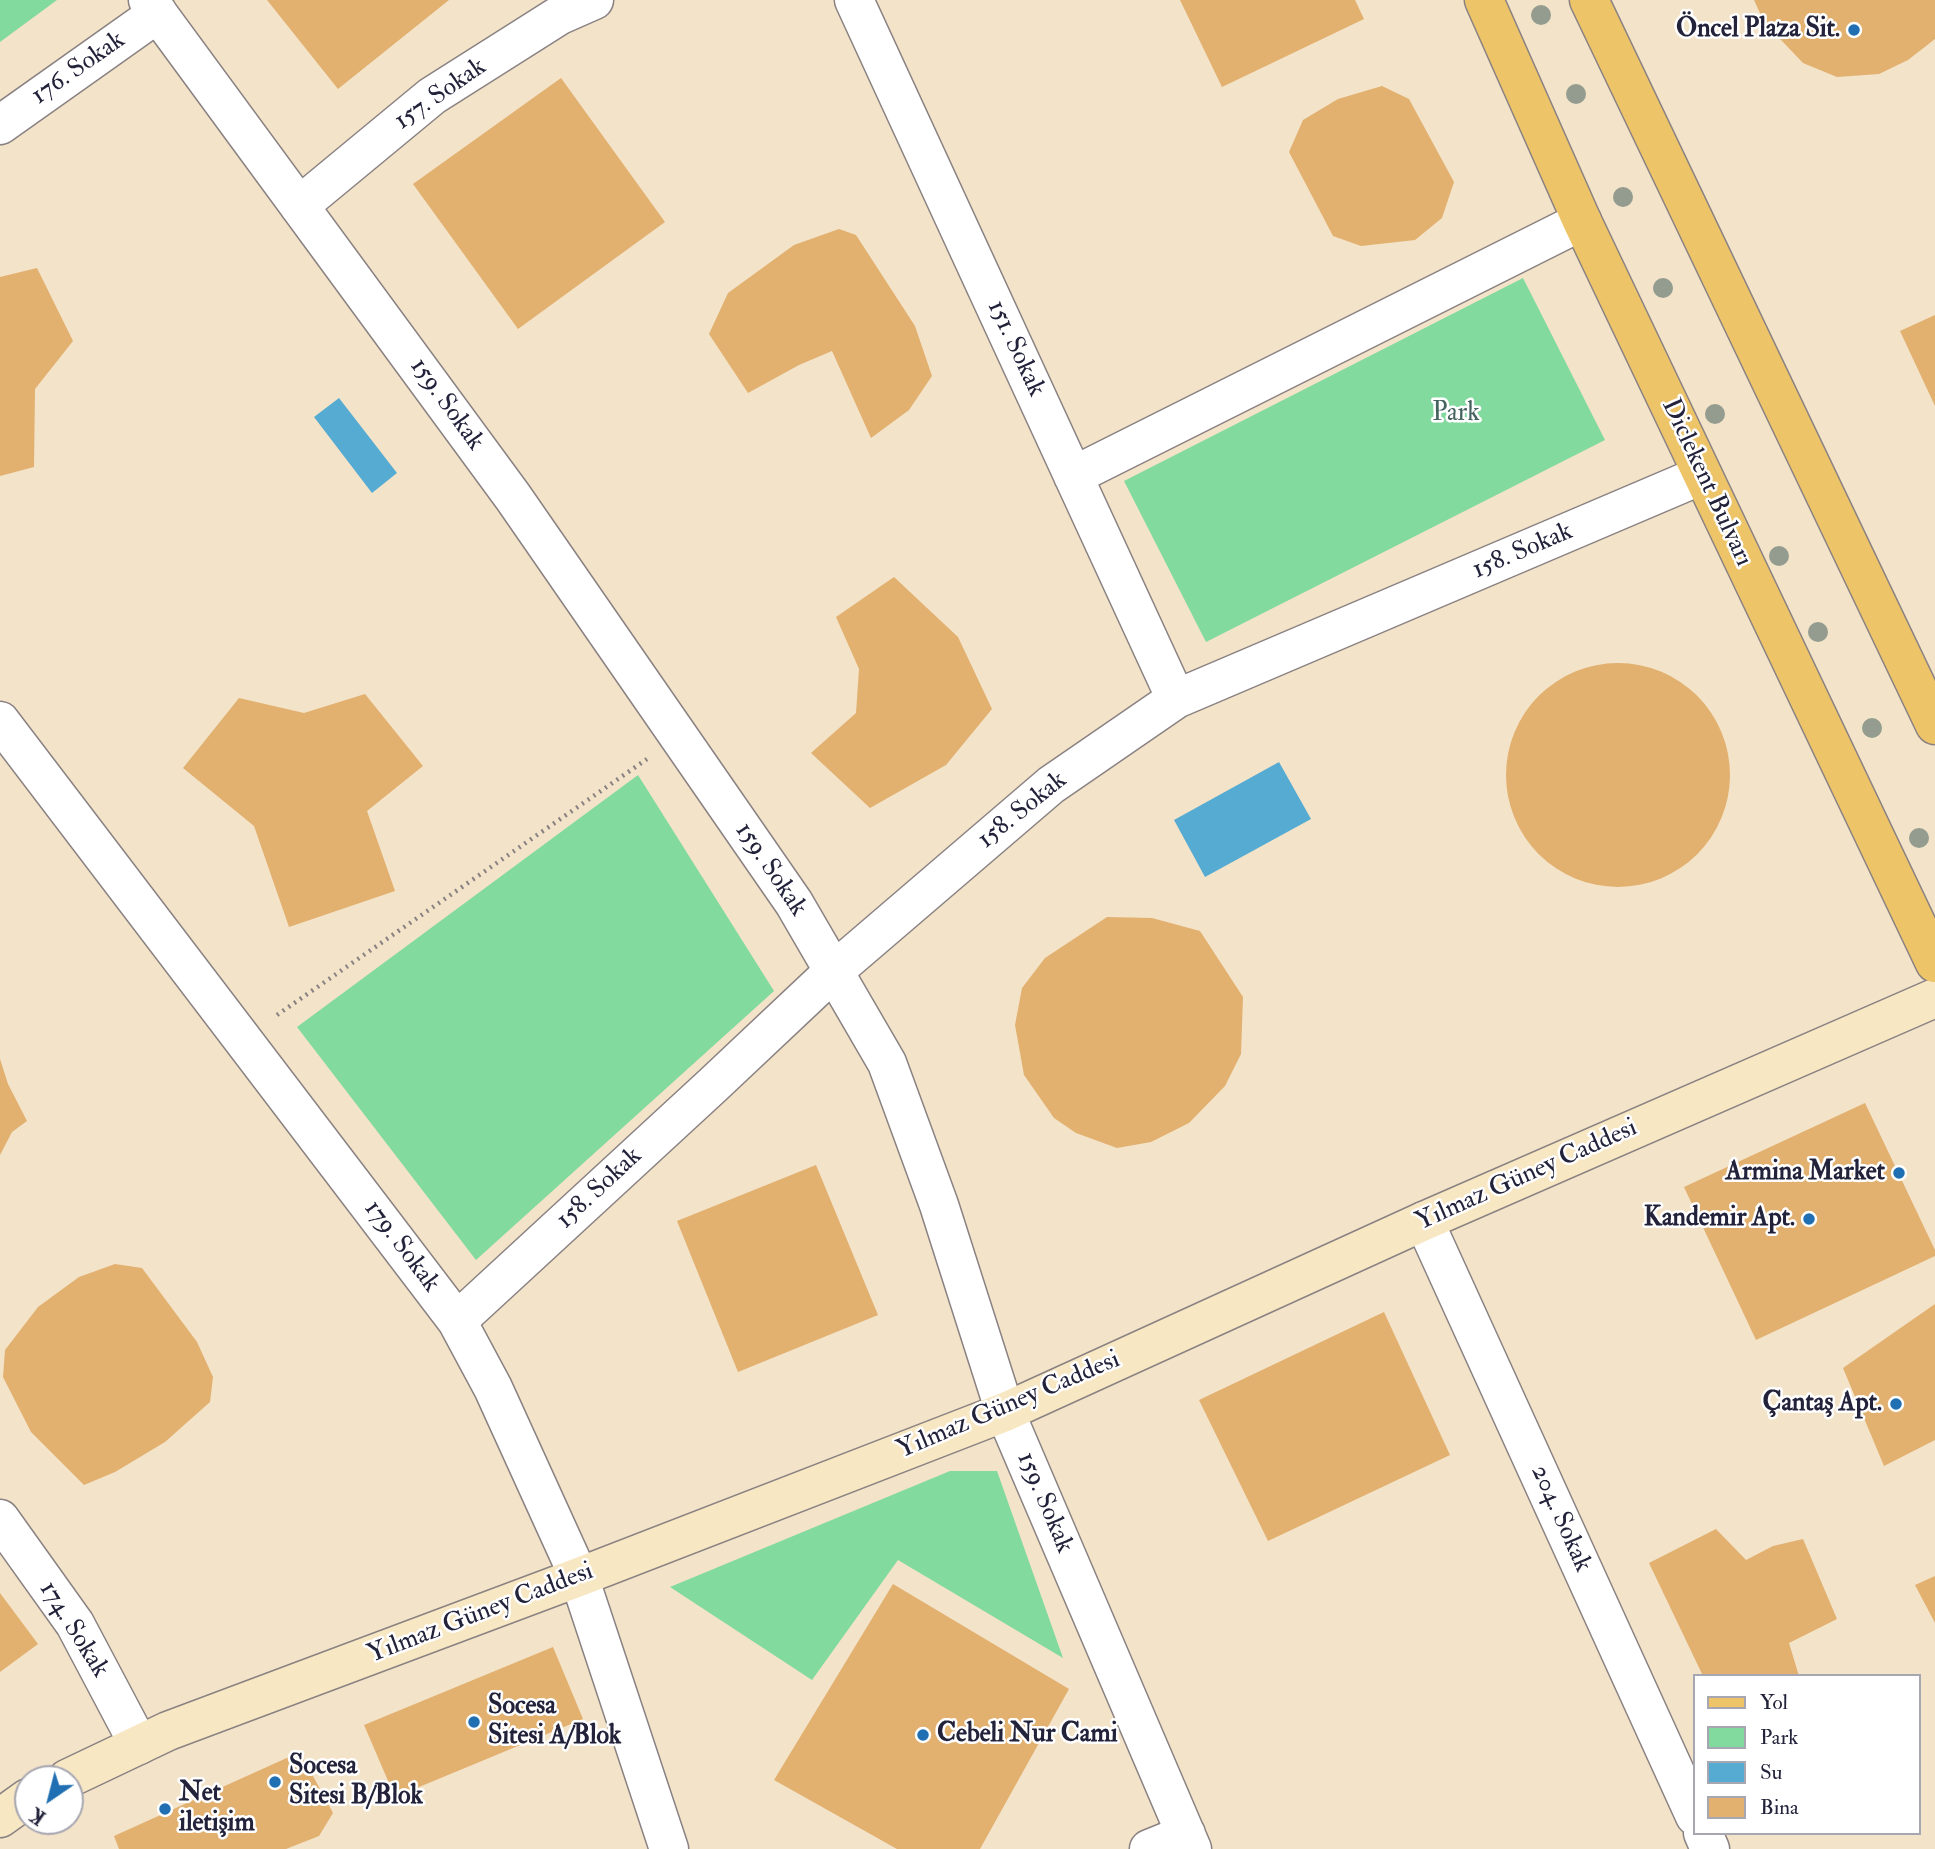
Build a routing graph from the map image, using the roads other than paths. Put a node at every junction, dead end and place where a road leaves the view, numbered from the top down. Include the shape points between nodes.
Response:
1 (594, 0) edge
2 (854, 0) edge
3 (1484, 0) edge
4 (1589, 0) edge
5 (153, 7) edge
6 (0, 125) edge
7 (299, 206) junction
8 (1582, 221) junction
9 (1073, 475) junction
10 (1702, 475) junction
11 (1176, 699) junction
12 (0, 721) edge
13 (1935, 725) edge
14 (1935, 963) edge
15 (834, 971) junction
16 (1935, 998) edge
17 (1424, 1221) junction
18 (457, 1321) junction
19 (1005, 1412) junction
20 (0, 1519) edge
21 (579, 1577) junction
22 (139, 1745) junction
23 (84, 1771) edge
24 (1694, 1814) edge
25 (1189, 1842) edge
26 (669, 1849) edge
27 (1149, 1849) edge

1 - 7 street, 157. Sokak via 560,15 432,96
2 - 9 street, 151. Sokak
3 - 8 main road, Diclekent Bulvarı
4 - 13 main road
5 - 6 street, 176. Sokak
5 - 7 street, 159. Sokak
7 - 15 street, 159. Sokak via 513,497 794,903
8 - 9 street
8 - 10 main road, Diclekent Bulvarı
9 - 11 street, 151. Sokak
10 - 11 street, 158. Sokak
10 - 14 main road, Diclekent Bulvarı
11 - 15 street, 158. Sokak via 1051,785
12 - 18 street, 179. Sokak
15 - 18 street, 158. Sokak
15 - 19 street, 159. Sokak via 887,1063 939,1205
16 - 17 street, Yılmaz Güney Caddesi
17 - 19 street, Yılmaz Güney Caddesi
17 - 24 street, 204. Sokak
18 - 21 street, 179. Sokak via 493,1388
19 - 21 street, Yılmaz Güney Caddesi
19 - 25 street, 159. Sokak
20 - 22 street, 174. Sokak via 75,1624
21 - 22 street, Yılmaz Güney Caddesi
21 - 26 street, 179. Sokak
22 - 23 street, Yılmaz Güney Caddesi
25 - 27 street

